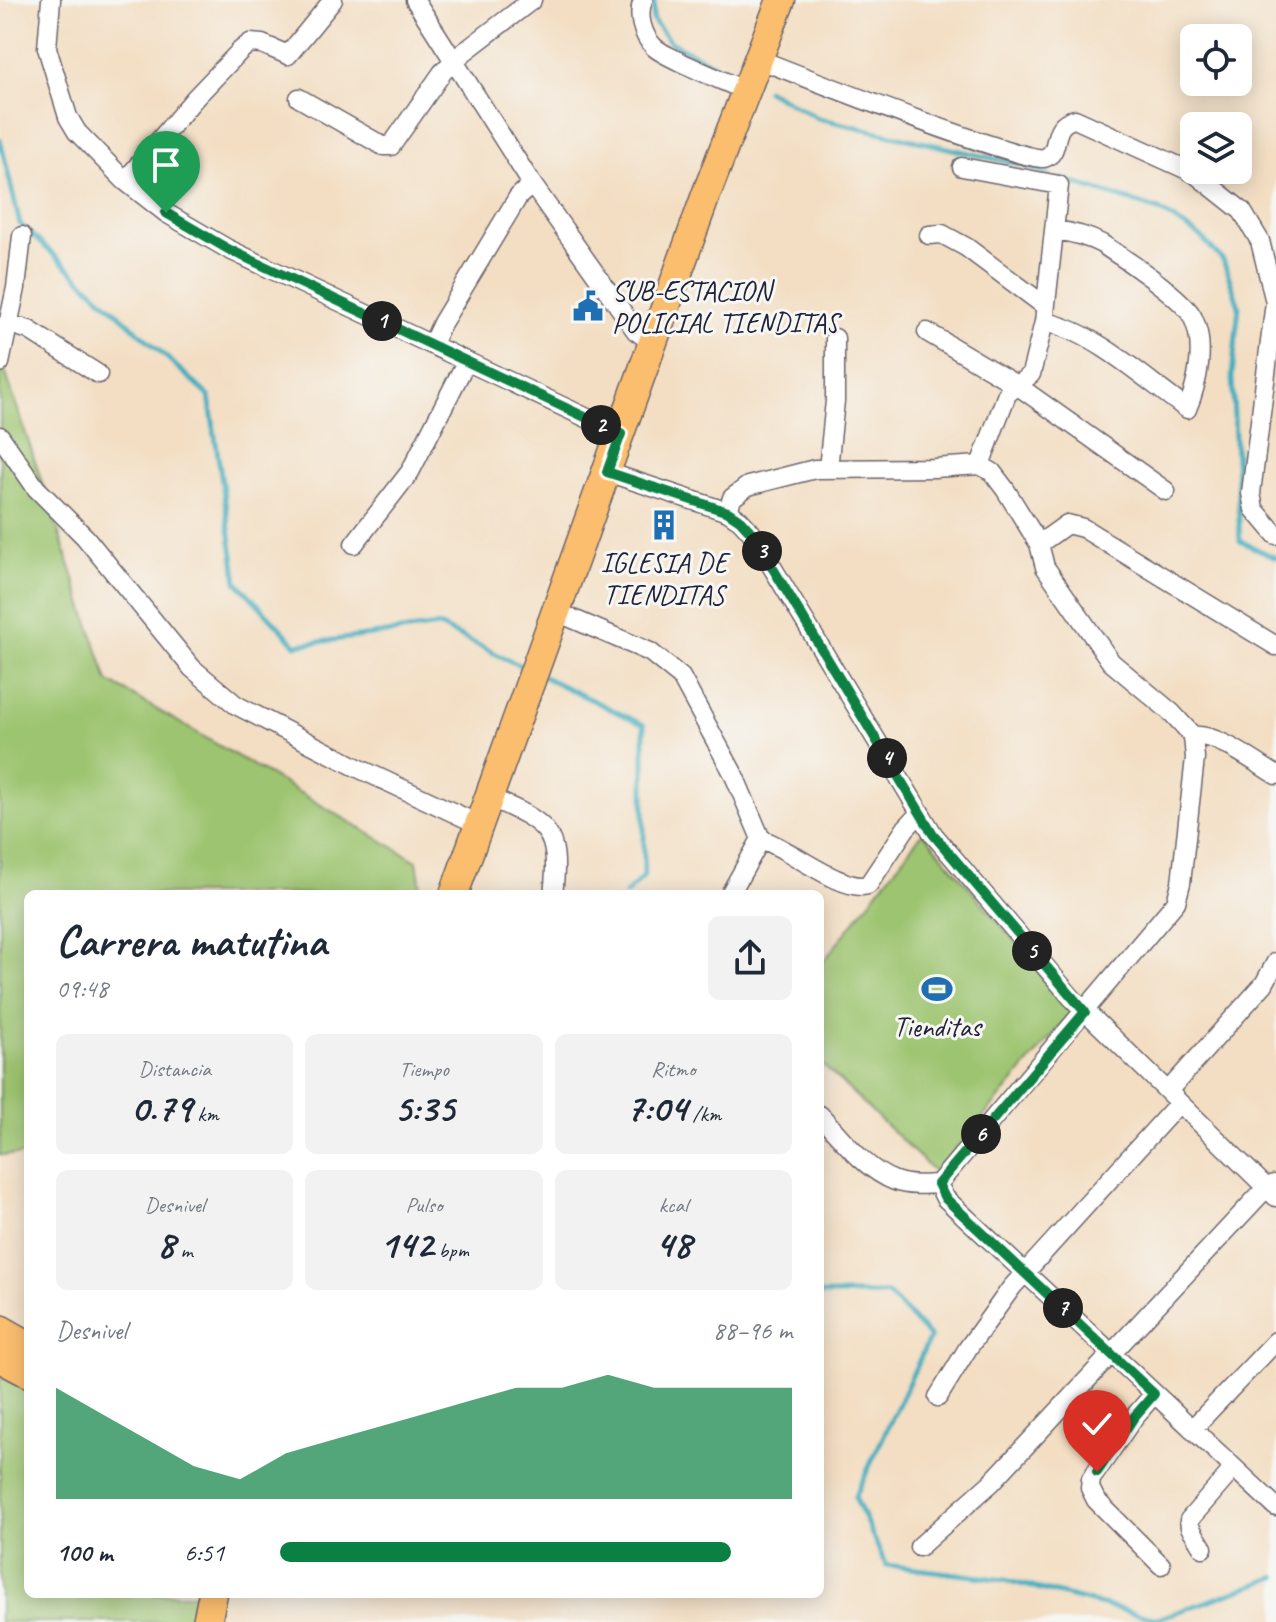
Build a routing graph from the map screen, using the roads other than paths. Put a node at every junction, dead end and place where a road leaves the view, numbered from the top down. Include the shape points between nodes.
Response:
1 (51, 0) edge
2 (333, 0) edge
3 (415, 0) edge
4 (532, 0) edge
5 (643, 0) edge
6 (781, 0) edge
7 (455, 59) junction
8 (758, 59) junction
9 (746, 91) junction
10 (299, 98) dead end
11 (962, 167) dead end
12 (125, 181) junction
13 (532, 184) junction
14 (1054, 230) junction
15 (929, 235) dead end
16 (22, 236) dead end
17 (1045, 314) junction
18 (7, 323) junction
19 (927, 332) dead end
20 (835, 338) dead end
21 (653, 343) junction
22 (432, 344) junction
23 (466, 362) junction
24 (0, 363) edge
25 (98, 374) dead end
26 (1018, 386) junction
27 (621, 434) junction
28 (0, 436) edge
29 (980, 465) junction
30 (828, 469) junction
31 (607, 472) junction
32 (1166, 491) dead end
33 (728, 512) junction
34 (1276, 535) edge
35 (354, 544) dead end
36 (1039, 544) junction
37 (557, 612) junction
38 (1276, 646) edge
39 (1193, 736) junction
40 (1276, 775) edge
41 (491, 798) junction
42 (920, 813) junction
43 (480, 825) junction
44 (761, 839) junction
45 (456, 890) edge
46 (553, 890) edge
47 (732, 890) edge
48 (1276, 962) edge
49 (1085, 1012) junction
50 (1173, 1097) junction
51 (824, 1119) edge
52 (938, 1184) junction
53 (1273, 1190) edge
54 (1025, 1273) junction
55 (1276, 1341) edge
56 (14, 1342) edge
57 (1112, 1355) junction
58 (24, 1364) edge
59 (1154, 1394) junction
60 (938, 1397) dead end
61 (1192, 1429) junction
62 (1234, 1468) junction
63 (1276, 1507) edge
64 (919, 1547) dead end
65 (1203, 1548) dead end
66 (1161, 1565) dead end
67 (212, 1598) edge
68 (227, 1598) edge
69 (207, 1622) edge
70 (224, 1622) edge

1 - 12 street via 47,48 68,117 90,149
2 - 12 street via 288,55 262,44 250,43 241,50
3 - 7 street
4 - 7 street
5 - 9 street via 639,13 655,48
6 - 8 main road
7 - 10 street via 391,146
7 - 13 street
8 - 9 main road
8 - 34 street via 1038,159 1053,152 1060,126 1075,119 1194,173 1242,211 1260,241 1275,302 1251,493 1254,509
9 - 21 main road
11 - 14 street via 1059,185
12 - 22 street via 166,213 228,249
13 - 21 street via 636,331
13 - 22 street via 518,197
14 - 17 street
14 - 17 street via 1101,244 1185,304 1199,345 1195,389 1187,409 1085,335
15 - 17 street via 942,234 966,247
16 - 18 street
17 - 26 street via 1031,374
18 - 24 street
18 - 25 street via 29,330
19 - 26 street
20 - 30 street
21 - 27 main road
22 - 23 street
23 - 27 street
23 - 35 street via 410,472
26 - 29 street via 1007,394
26 - 32 street
27 - 31 main road
28 - 43 street via 36,488 95,548 192,668 236,705
29 - 30 street
29 - 36 street via 1005,489
30 - 33 street via 748,486 732,498
31 - 33 street
31 - 37 main road
33 - 42 street via 751,532
36 - 38 street via 1067,524 1083,528
36 - 39 street via 1045,567 1111,662
37 - 41 main road
37 - 44 street via 650,652 681,677 733,773
39 - 40 street via 1221,743
39 - 49 street via 1195,758 1176,902
41 - 43 main road
41 - 46 street via 534,817 550,836 555,851
42 - 44 street via 868,885 860,888
42 - 49 street
43 - 45 main road
44 - 47 street
48 - 50 street
49 - 50 street
49 - 52 street
50 - 53 street
50 - 54 street
51 - 52 street via 879,1173 913,1185
52 - 54 street via 945,1198
53 - 57 street
54 - 57 street
54 - 60 street
55 - 61 street
56 - 58 main road
57 - 59 street
57 - 64 street via 991,1483
59 - 61 street
59 - 66 street via 1091,1479 1090,1488
61 - 62 street
62 - 63 street
62 - 65 street via 1189,1520
67 - 69 main road
68 - 70 main road

